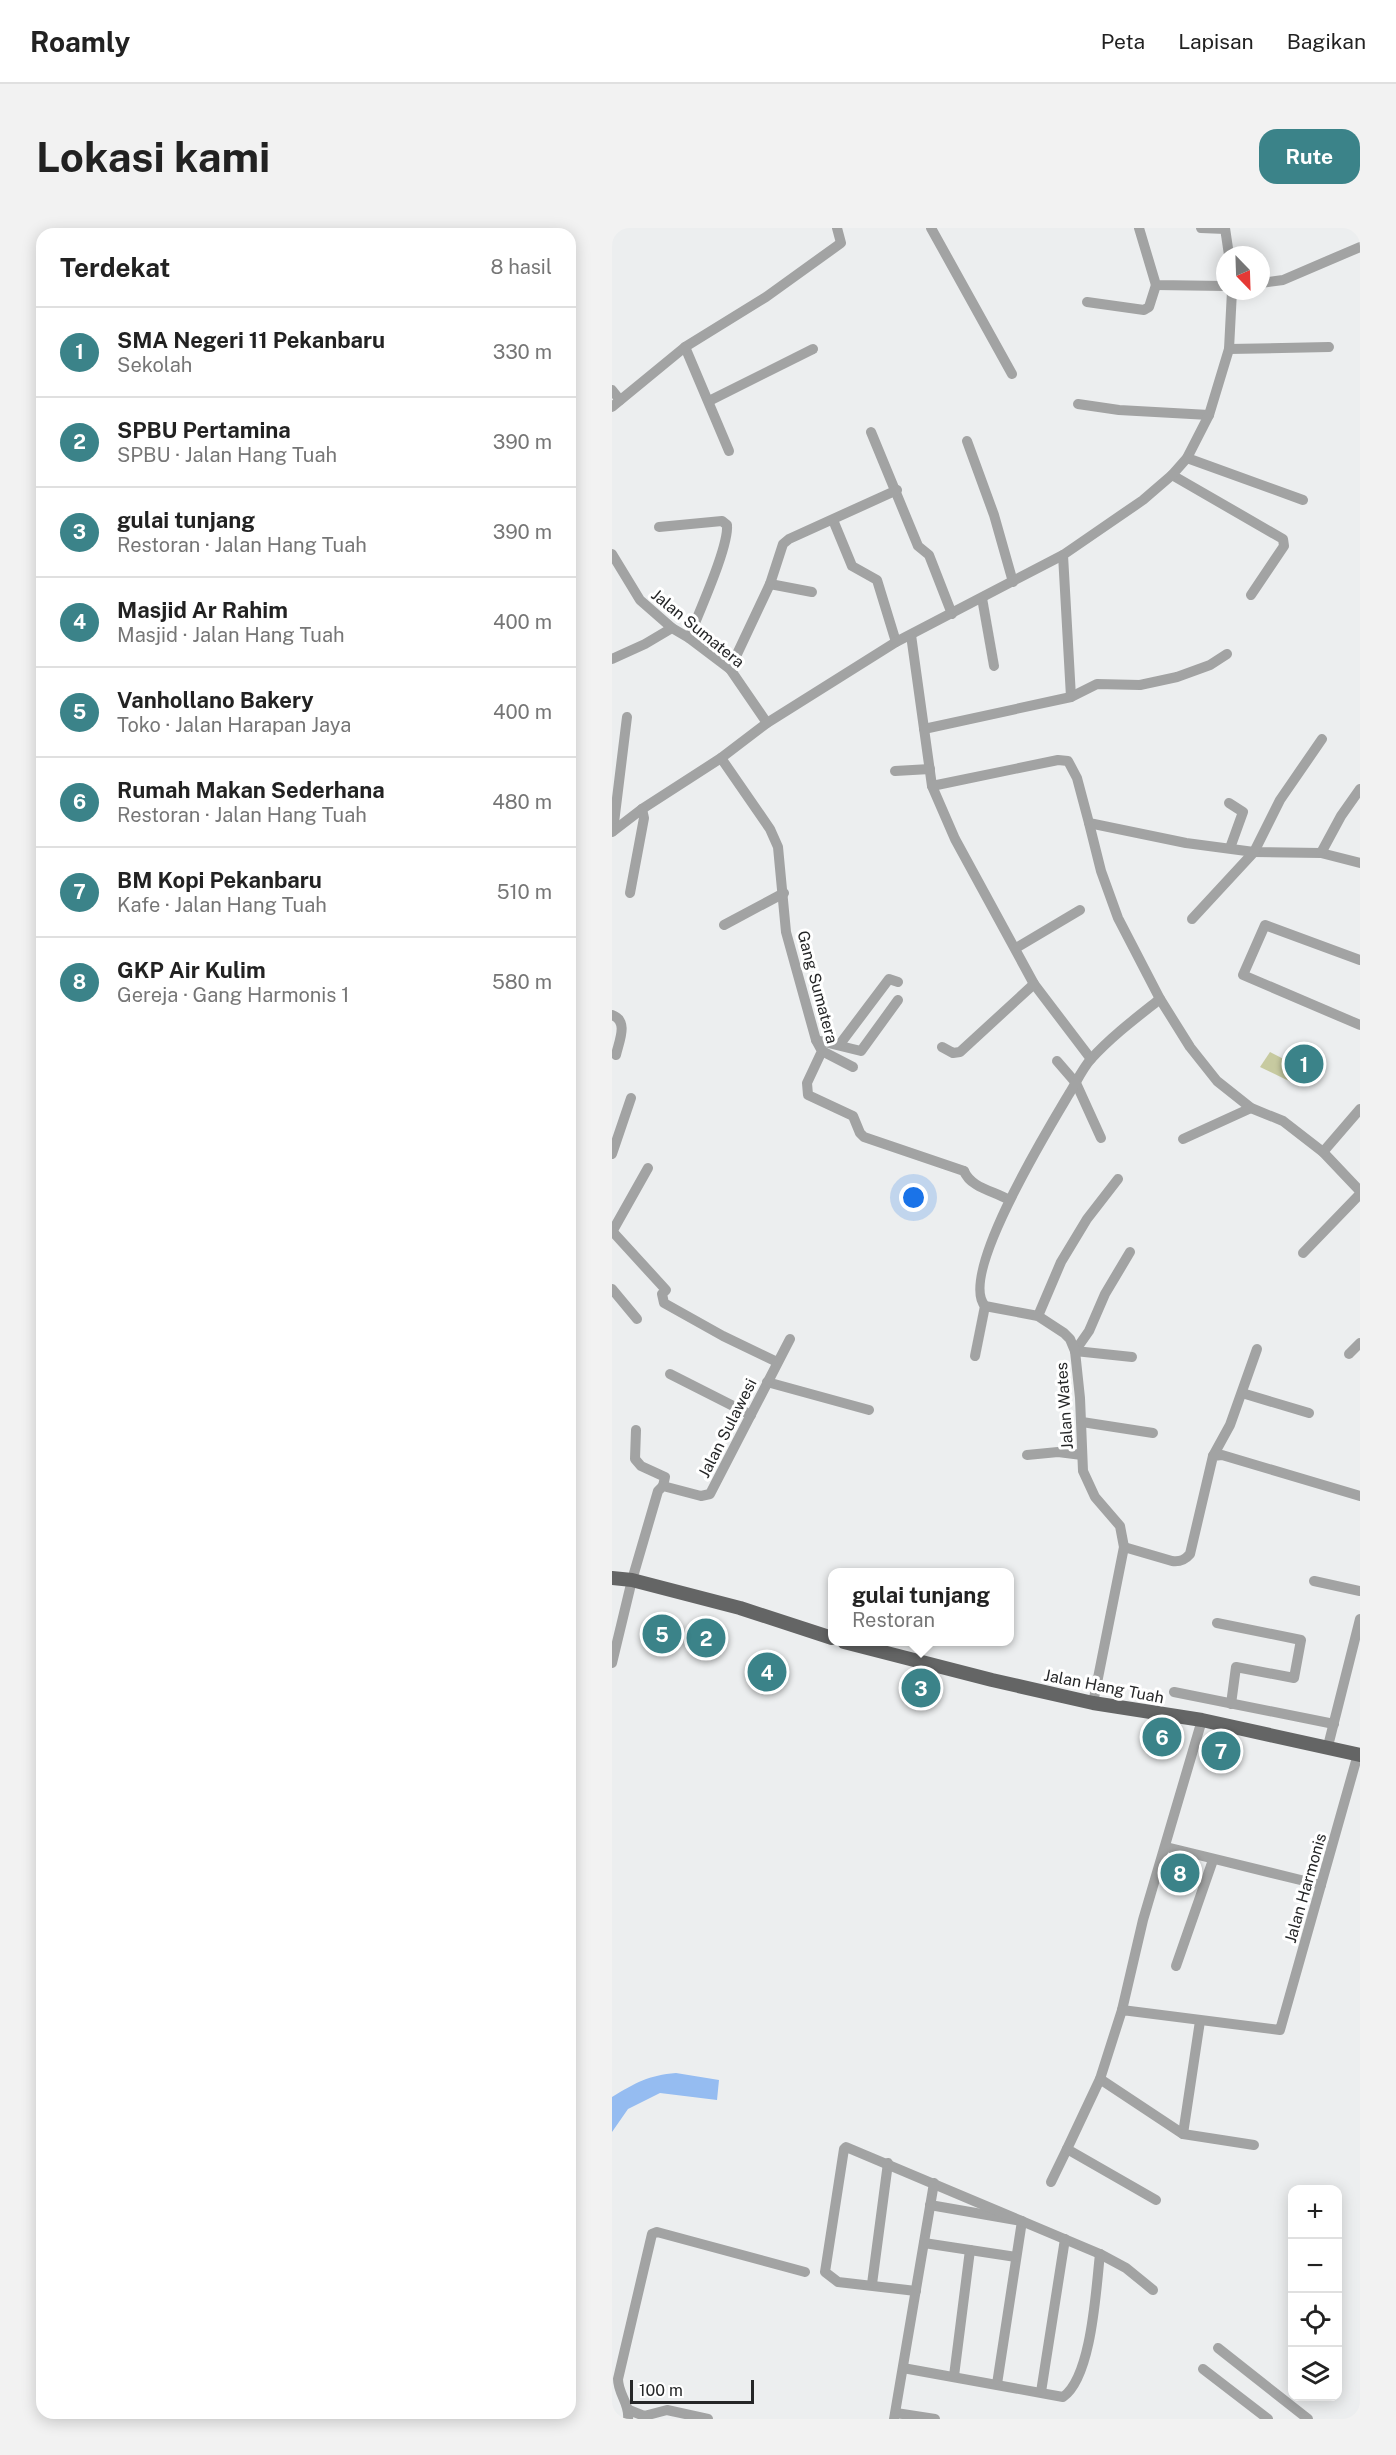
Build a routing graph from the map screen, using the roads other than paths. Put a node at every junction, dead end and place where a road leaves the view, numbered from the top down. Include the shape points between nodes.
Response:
1 (837, 228) edge
2 (931, 228) edge
3 (1139, 228) edge
4 (1201, 228) edge
5 (1225, 229) edge
6 (1228, 246) edge
7 (1360, 248) edge
8 (1270, 282) edge
9 (1156, 285) junction
10 (1216, 286) edge
11 (1232, 300) edge
12 (1087, 302) dead end
13 (685, 346) junction
14 (1329, 347) dead end
15 (813, 349) dead end
16 (1229, 349) junction
17 (1012, 374) dead end
18 (612, 390) edge
19 (709, 401) junction
20 (616, 404) edge
21 (1078, 404) dead end
22 (1209, 415) junction
23 (872, 432) dead end
24 (967, 441) dead end
25 (729, 451) dead end
26 (1187, 458) junction
27 (1172, 475) junction
28 (897, 490) junction
29 (1304, 500) dead end
30 (833, 520) junction
31 (659, 527) dead end
32 (612, 554) edge
33 (1063, 555) junction
34 (1013, 582) junction
35 (770, 584) junction
36 (812, 592) dead end
37 (1251, 595) dead end
38 (982, 598) junction
39 (952, 614) junction
40 (672, 628) junction
41 (910, 635) junction
42 (689, 638) junction
43 (896, 642) junction
44 (1227, 654) dead end
45 (612, 658) edge
46 (994, 666) dead end
47 (730, 669) junction
48 (1071, 697) junction
49 (627, 717) dead end
50 (767, 723) junction
51 (924, 729) junction
52 (1322, 739) dead end
53 (721, 758) junction
54 (930, 769) junction
55 (895, 771) dead end
56 (932, 786) junction
57 (1360, 789) edge
58 (1229, 803) dead end
59 (642, 809) junction
60 (1089, 823) junction
61 (613, 831) edge
62 (1230, 848) junction
63 (1254, 852) junction
64 (1321, 854) junction
65 (1360, 863) edge
66 (784, 893) junction
67 (630, 894) dead end
68 (1080, 910) dead end
69 (1192, 919) dead end
70 (724, 925) dead end
71 (1016, 948) junction
72 (1360, 960) edge
73 (898, 982) dead end
74 (1034, 984) junction
75 (1160, 999) junction
76 (898, 1000) dead end
77 (612, 1015) edge
78 (1360, 1026) edge
79 (816, 1040) junction
80 (840, 1044) junction
81 (942, 1047) dead end
82 (822, 1051) junction
83 (616, 1054) dead end
84 (1091, 1059) junction
85 (1057, 1061) dead end
86 (853, 1067) dead end
87 (1076, 1083) junction
88 (631, 1098) dead end
89 (1251, 1108) junction
90 (1360, 1109) edge
91 (1101, 1138) dead end
92 (1183, 1139) dead end
93 (1323, 1152) junction
94 (612, 1154) edge
95 (648, 1168) dead end
96 (1118, 1179) dead end
97 (1359, 1199) edge
98 (1009, 1200) junction
99 (613, 1232) edge
100 (1130, 1252) dead end
101 (1303, 1253) dead end
102 (612, 1289) edge
103 (985, 1306) junction
104 (1038, 1316) junction
105 (637, 1319) dead end
106 (790, 1339) dead end
107 (1360, 1343) edge
108 (1257, 1349) dead end
109 (1075, 1351) junction
110 (1349, 1354) dead end
111 (975, 1356) dead end
112 (1131, 1357) dead end
113 (777, 1362) junction
114 (670, 1374) dead end
115 (766, 1382) junction
116 (1242, 1393) junction
117 (869, 1410) dead end
118 (1309, 1413) dead end
119 (751, 1415) junction
120 (1082, 1422) junction
121 (636, 1430) dead end
122 (1153, 1433) dead end
123 (1027, 1455) dead end
124 (1082, 1455) junction
125 (1213, 1456) junction
126 (663, 1486) junction
127 (1360, 1496) edge
128 (1124, 1546) junction
129 (612, 1578) edge
130 (632, 1580) junction
131 (1314, 1581) dead end
132 (1360, 1591) edge
133 (1360, 1619) edge
134 (1217, 1623) dead end
135 (828, 1637) edge
136 (863, 1646) edge
137 (612, 1663) edge
138 (1174, 1692) dead end
139 (1093, 1703) junction
140 (1231, 1704) junction
141 (1202, 1720) junction
142 (1334, 1724) junction
143 (1328, 1746) junction
144 (1359, 1754) edge
145 (1166, 1847) junction
146 (1213, 1860) junction
147 (1321, 1885) junction
148 (1176, 1966) dead end
149 (1122, 2010) junction
150 (1200, 2021) junction
151 (1100, 2079) junction
152 (1183, 2134) junction
153 (1254, 2145) dead end
154 (1067, 2149) junction
155 (888, 2163) junction
156 (934, 2182) junction
157 (1052, 2182) dead end
158 (1156, 2200) dead end
159 (930, 2205) junction
160 (1022, 2221) junction
161 (1065, 2239) junction
162 (924, 2243) junction
163 (970, 2250) junction
164 (1100, 2254) junction
165 (1016, 2257) junction
166 (805, 2272) dead end
167 (872, 2284) junction
168 (1153, 2290) dead end
169 (916, 2291) junction
170 (1218, 2348) dead end
171 (903, 2368) junction
172 (1203, 2369) dead end
173 (616, 2373) edge
174 (954, 2376) junction
175 (997, 2384) junction
176 (1041, 2392) junction
177 (629, 2414) edge
178 (895, 2416) edge
179 (708, 2419) edge
180 (935, 2419) edge
181 (1269, 2419) edge
182 (1308, 2419) edge

1 - 13 street via 841,243 766,297
2 - 17 street
3 - 9 street
4 - 5 street
5 - 6 street
7 - 8 street
9 - 10 street
9 - 12 street via 1149,308 1144,310
11 - 16 street
13 - 19 street
13 - 20 street
14 - 16 street
15 - 19 street
16 - 22 street
18 - 20 street
19 - 25 street
21 - 22 street
22 - 26 street
23 - 28 street
24 - 34 street
26 - 27 street
26 - 29 street
27 - 33 street
27 - 37 street via 1283,540 1284,546
28 - 30 street
28 - 39 street via 918,546 929,555
30 - 35 street via 783,544
30 - 43 street via 854,568 878,583
31 - 42 street via 722,520 727,525 717,565
32 - 40 street, Jalan Sumatera via 640,600
33 - 34 street
33 - 48 street
34 - 38 street
35 - 36 street
35 - 47 street
38 - 39 street
38 - 46 street
39 - 41 street
40 - 42 street, Jalan Sumatera
40 - 45 street
41 - 43 street
41 - 51 street
42 - 47 street, Jalan Sumatera
43 - 50 street
44 - 48 street via 1177,677 1140,685 1097,684
47 - 50 street, Jalan Sumatera
48 - 51 street
49 - 61 street
50 - 53 street
51 - 54 street
52 - 63 street via 1280,800
53 - 59 street
53 - 66 street, Gang Sumatera via 770,829 778,847
54 - 55 street
54 - 56 street
56 - 60 street via 1068,761 1077,777
56 - 71 street via 955,839
57 - 64 street
58 - 62 street via 1243,812
59 - 61 street
59 - 67 street via 644,818
60 - 62 street
60 - 75 street via 1118,918
62 - 63 street
63 - 64 street
63 - 69 street
64 - 65 street
66 - 70 street
66 - 79 street, Gang Sumatera via 786,932
68 - 71 street
71 - 74 street
72 - 78 street via 1265,925 1243,975
73 - 80 street via 890,979
74 - 81 street via 960,1052
74 - 84 street
75 - 84 street via 1109,1039
75 - 89 street via 1217,1081
76 - 80 street via 861,1051
77 - 83 street via 623,1024
79 - 80 street
79 - 82 street, Gang Sumatera
82 - 86 street
82 - 98 street, Gang Sumatera via 806,1087 810,1097 853,1116 864,1137 966,1167 967,1178
84 - 87 street
85 - 87 street
87 - 91 street
87 - 98 street
88 - 94 street
89 - 92 street
89 - 93 street via 1283,1121
90 - 93 street
93 - 97 street
95 - 99 street
96 - 104 street via 1061,1262
97 - 101 street
98 - 103 street via 986,1261 979,1294
99 - 113 street via 666,1290 662,1294 664,1303
100 - 109 street via 1105,1294 1089,1332
102 - 105 street
103 - 104 street, Jalan Wates
103 - 111 street
104 - 109 street, Jalan Wates via 1064,1333
106 - 113 street, Jalan Sulawesi
107 - 110 street
108 - 116 street
109 - 112 street
109 - 120 street, Jalan Wates
113 - 115 street, Jalan Sulawesi
114 - 119 street
115 - 117 street
115 - 119 street, Jalan Sulawesi
116 - 118 street
116 - 125 street
119 - 126 street, Jalan Sulawesi via 710,1494 701,1496
120 - 122 street
120 - 124 street, Jalan Wates
121 - 126 street via 635,1459 665,1477
123 - 124 street
124 - 128 street, Jalan Wates via 1086,1481 1120,1526
125 - 127 street via 1222,1455
125 - 128 street via 1187,1558 1173,1561
126 - 130 street via 658,1491
128 - 139 street
129 - 130 main road
130 - 135 main road via 740,1608
130 - 137 street
131 - 132 street
133 - 142 street
134 - 140 street via 1301,1640 1294,1678 1236,1667
136 - 139 main road, Jalan Hang Tuah
138 - 140 street
139 - 141 main road, Jalan Hang Tuah
140 - 142 street
141 - 143 main road, Jalan Hang Tuah
141 - 145 street
142 - 143 street
143 - 144 main road, Jalan Hang Tuah
144 - 147 street, Jalan Harmonis
145 - 146 street
145 - 149 street via 1143,1920
146 - 147 street
146 - 148 street
147 - 150 street, Jalan Harmonis via 1280,2030
149 - 150 street
149 - 151 street
150 - 152 street
151 - 152 street
151 - 154 street
152 - 153 street
154 - 157 street
154 - 158 street
155 - 156 street
155 - 167 street
155 - 167 street via 848,2147 843,2149 825,2272 838,2282
156 - 159 street
156 - 160 street
159 - 160 street
159 - 162 street
160 - 161 street
160 - 165 street
161 - 164 street
161 - 176 street
162 - 163 street
162 - 169 street
163 - 165 street
163 - 174 street
164 - 168 street via 1126,2268
164 - 176 street via 1084,2366 1063,2397
165 - 175 street
166 - 173 street via 654,2233 650,2236
167 - 169 street
169 - 171 street
170 - 182 street
171 - 174 street
171 - 178 street
172 - 181 street
173 - 177 street
174 - 175 street
175 - 176 street
177 - 179 street via 644,2416 667,2410
178 - 180 street

